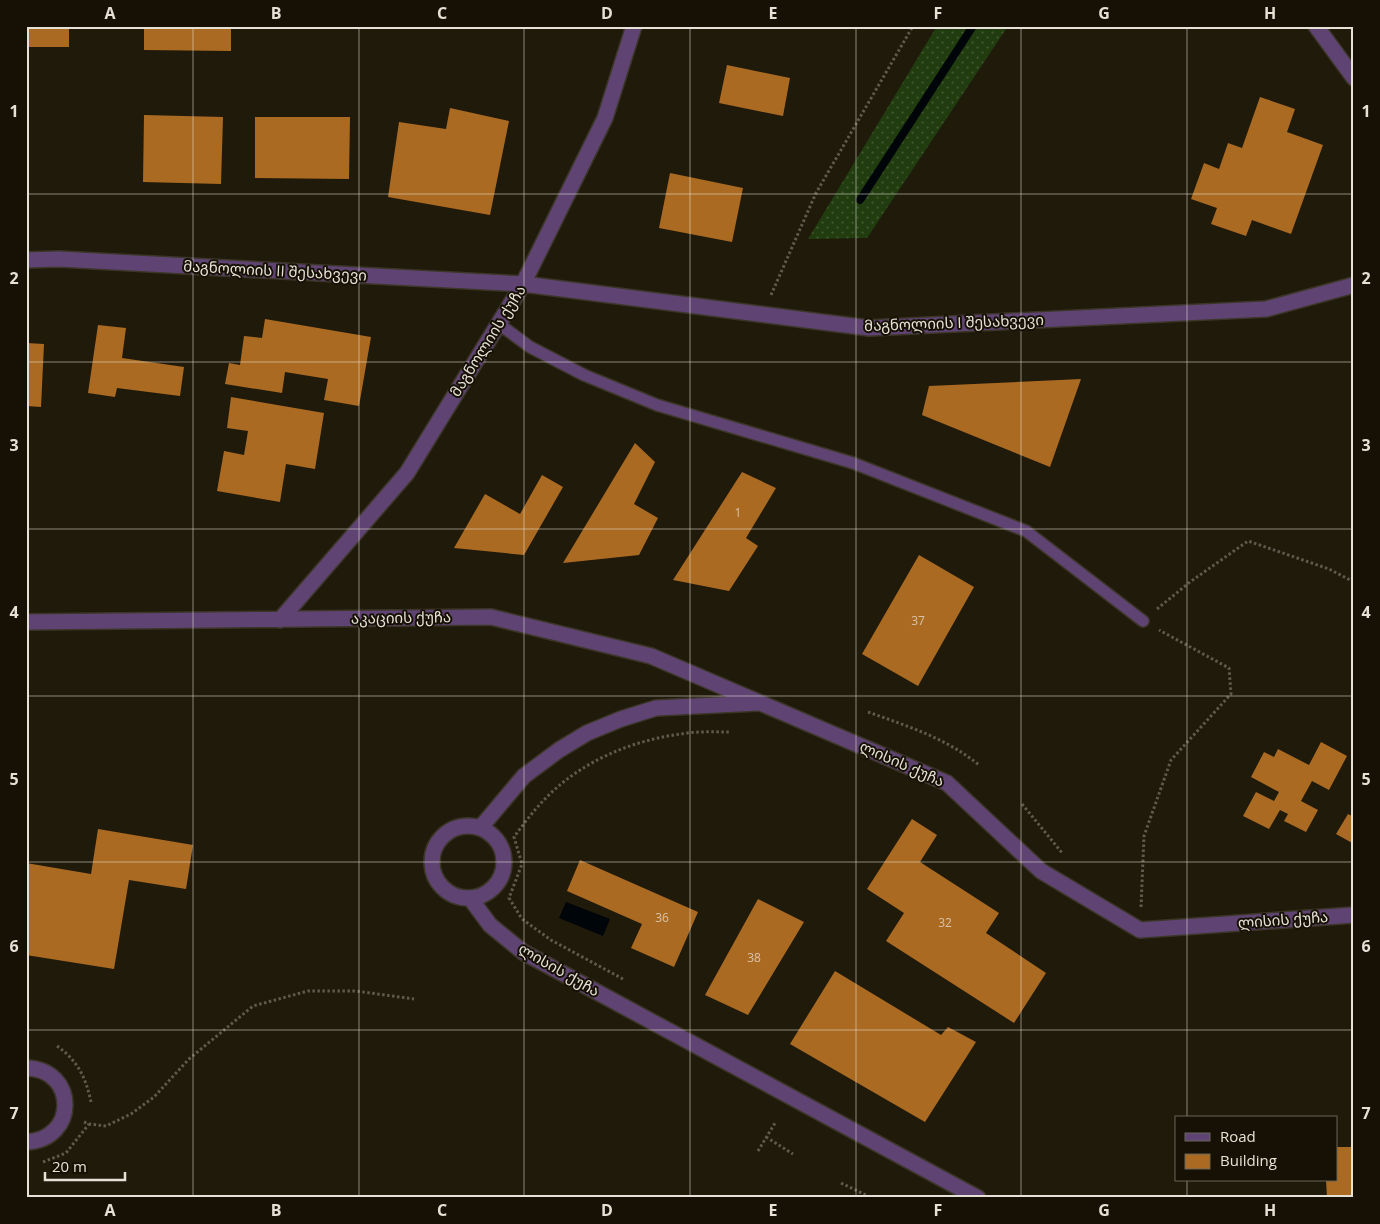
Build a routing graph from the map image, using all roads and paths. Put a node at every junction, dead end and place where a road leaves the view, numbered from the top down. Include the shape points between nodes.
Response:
1 (634, 26) edge
2 (913, 26) edge
3 (1316, 26) edge
4 (1354, 78) edge
5 (26, 260) edge
6 (523, 284) junction
7 (1354, 285) edge
8 (763, 315) junction
9 (499, 324) junction
10 (1354, 582) edge
11 (280, 620) junction
12 (1143, 621) junction
13 (26, 622) edge
14 (762, 703) junction
15 (868, 712) dead end
16 (730, 732) dead end
17 (979, 765) dead end
18 (1022, 804) dead end
19 (480, 827) junction
20 (1063, 854) dead end
21 (470, 898) junction
22 (1354, 914) edge
23 (1140, 930) junction
24 (624, 980) dead end
25 (414, 999) dead end
26 (57, 1046) dead end
27 (26, 1068) edge
28 (91, 1102) dead end
29 (65, 1113) junction
30 (775, 1123) dead end
31 (766, 1137) junction
32 (26, 1142) edge
33 (758, 1151) dead end
34 (793, 1154) dead end
35 (841, 1183) dead end
36 (872, 1198) edge
37 (978, 1198) edge

1 - 6 street, მაგნოლიის ქუჩა via 605,118
2 - 8 path via 816,193
3 - 4 street
5 - 6 street, მაგნოლიის II შესახვევი via 59,259
6 - 8 street, მაგნოლიის I შესახვევი
6 - 9 street, მაგნოლიის ქუჩა
7 - 8 street, მაგნოლიის I შესახვევი via 1266,309 869,328
9 - 11 street, მაგნოლიის ქუჩა via 407,473
9 - 12 lane via 530,347 584,375 657,405 853,463 1026,531
10 - 12 path via 1329,569 1248,541 1190,582
11 - 13 street, აკაციის ქუჩა
11 - 14 street, აკაციის ქუჩა via 491,617 651,656
12 - 23 path via 1229,668 1231,694 1171,760 1144,836
14 - 19 street, ლისის ქუჩა via 656,708 587,733 524,776
14 - 23 street, ლისის ქუჩა via 947,783 1041,871
15 - 17 path via 924,732 962,751
16 - 24 path via 682,733 646,740 613,752 551,792 514,837 522,864 509,898 522,919 551,940
18 - 20 path
19 - 21 street via 502,847 504,867 501,877 488,892
19 - 21 street via 457,826 447,832 438,840 431,862 433,874 447,892
21 - 37 street, ლისის ქუჩა via 490,925 523,952
22 - 23 street, ლისის ქუჩა
25 - 29 path via 356,991 308,991 253,1006 189,1058 154,1097 131,1114 106,1126 89,1124
26 - 28 path via 79,1067 88,1085
27 - 29 street via 47,1072 56,1080 66,1101
29 - 32 street via 51,1135 40,1141
30 - 31 path
31 - 33 path
31 - 34 path
35 - 36 path

